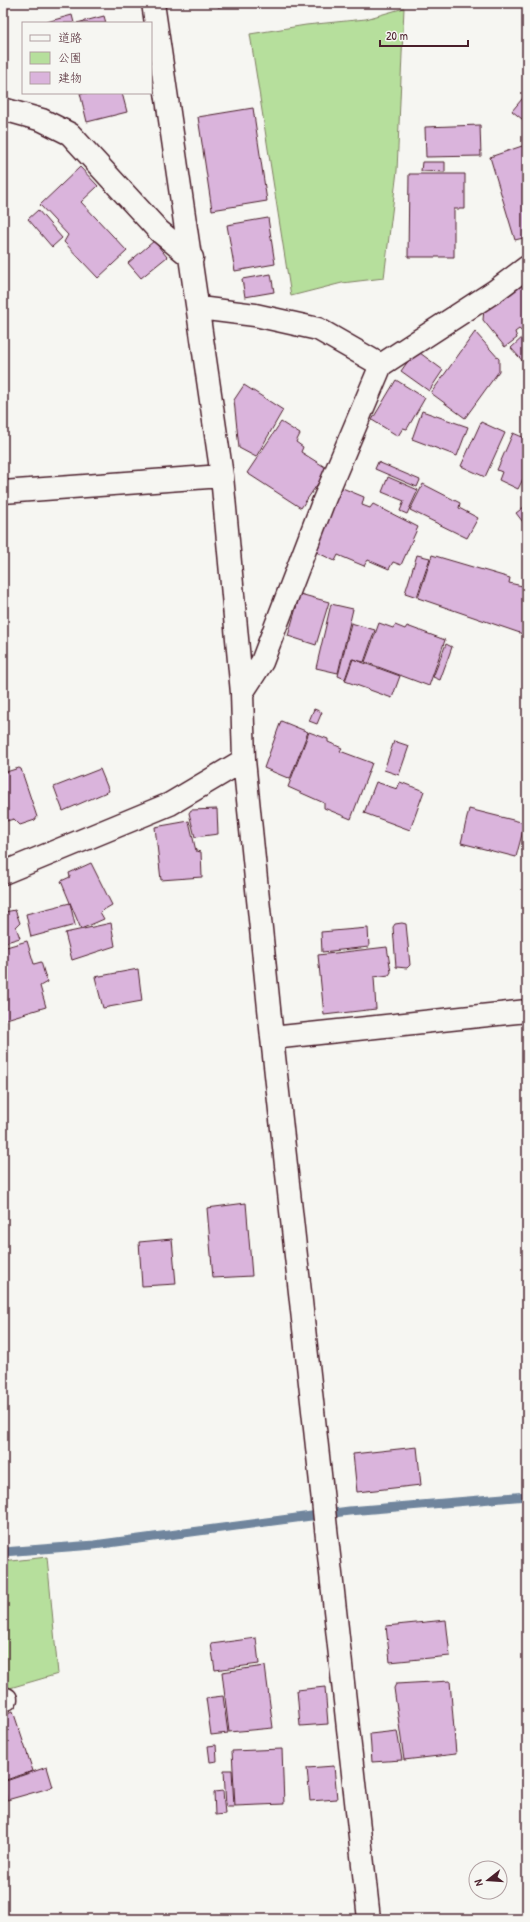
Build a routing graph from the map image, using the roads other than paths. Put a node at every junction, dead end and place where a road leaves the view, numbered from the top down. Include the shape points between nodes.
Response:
1 (154, 3) edge
2 (3, 109) edge
3 (192, 258) junction
4 (527, 268) edge
5 (199, 308) junction
6 (381, 366) junction
7 (222, 476) junction
8 (3, 492) edge
9 (242, 693) junction
10 (244, 760) junction
11 (3, 873) edge
12 (527, 1011) edge
13 (272, 1038) junction
14 (369, 1919) edge

1 - 3 street
2 - 3 street via 42,120 70,134 159,231
3 - 5 street
4 - 6 street
5 - 6 street via 255,315 318,329
5 - 7 street
6 - 9 street via 324,500 262,662
7 - 8 street
7 - 9 street
9 - 10 street
10 - 11 street via 170,804
10 - 13 street
12 - 13 street
13 - 14 street

